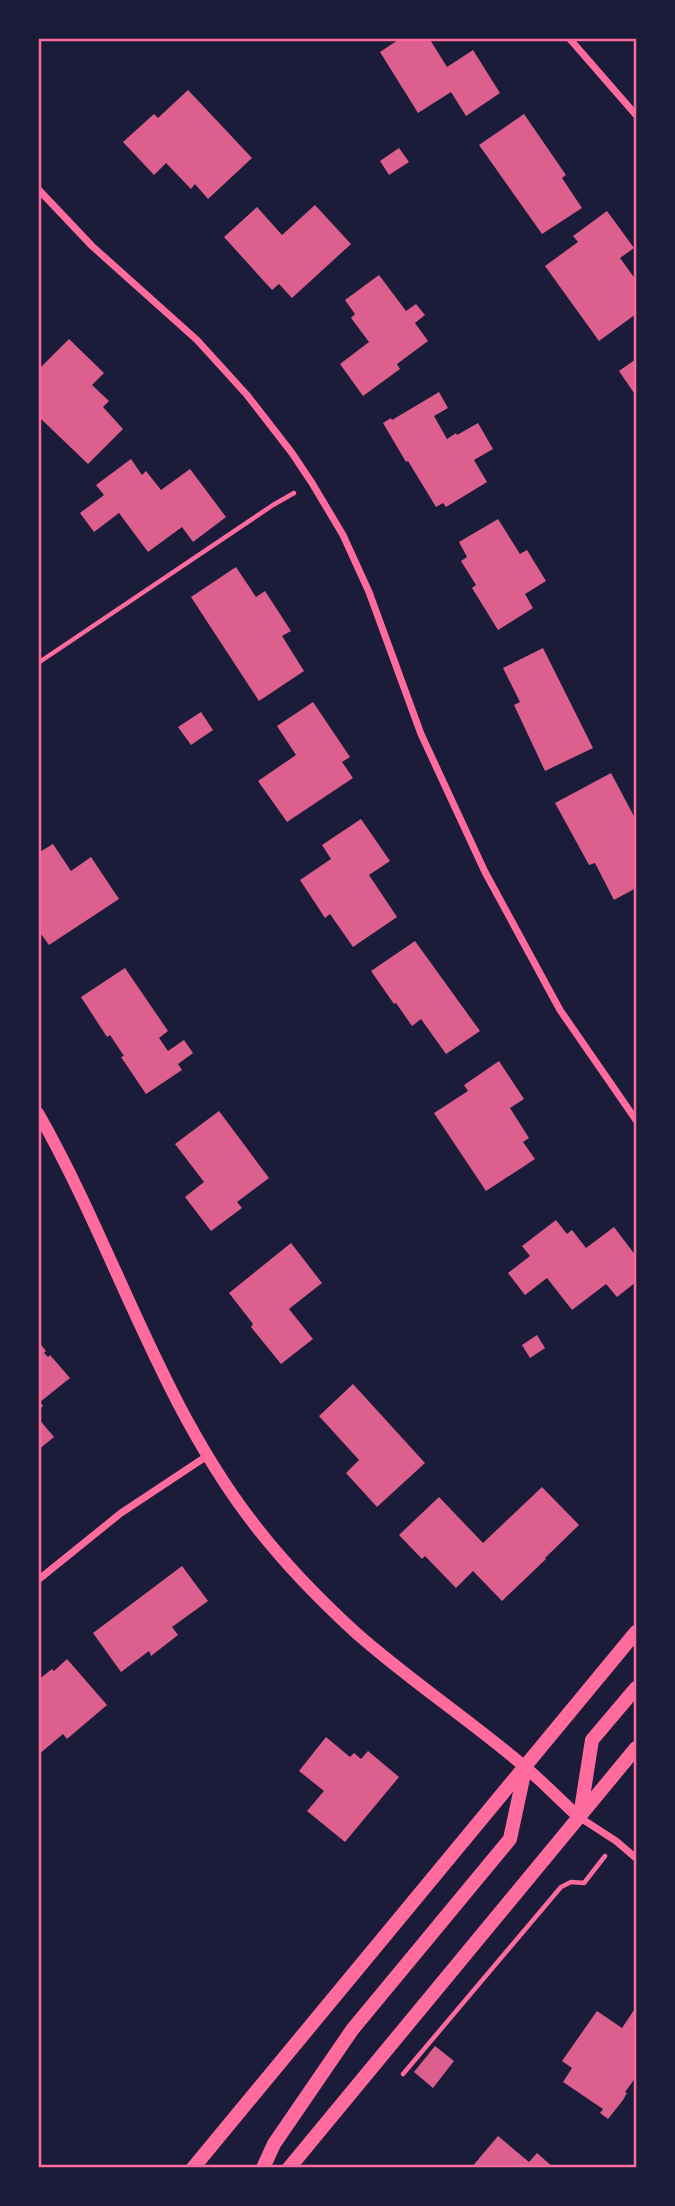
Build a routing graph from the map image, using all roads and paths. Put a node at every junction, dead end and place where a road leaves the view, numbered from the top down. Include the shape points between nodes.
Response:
1 (569, 38) edge
2 (636, 115) edge
3 (38, 189) edge
4 (312, 483) junction
5 (38, 663) edge
6 (38, 1113) edge
7 (636, 1119) edge
8 (207, 1456) junction
9 (38, 1580) edge
10 (636, 1632) edge
11 (636, 1688) edge
12 (636, 1748) edge
13 (525, 1767) junction
14 (579, 1817) junction
15 (636, 1858) edge
16 (590, 1876) dead end
17 (399, 2079) dead end
18 (193, 2168) edge
19 (263, 2168) edge
20 (289, 2168) edge

1 - 2 street
3 - 4 street via 92,246 197,341 247,395
4 - 5 path
4 - 7 street via 369,592 421,734 485,872 559,1010
6 - 8 street via 66,1162 165,1380
8 - 9 street via 121,1513
8 - 13 street via 253,1522 320,1598
10 - 13 main road
11 - 14 main road via 592,1740
12 - 14 main road
13 - 14 street
13 - 18 main road
13 - 19 main road via 510,1839 352,2030 274,2144
14 - 15 street
14 - 20 main road
16 - 17 path via 584,1883 561,1886

